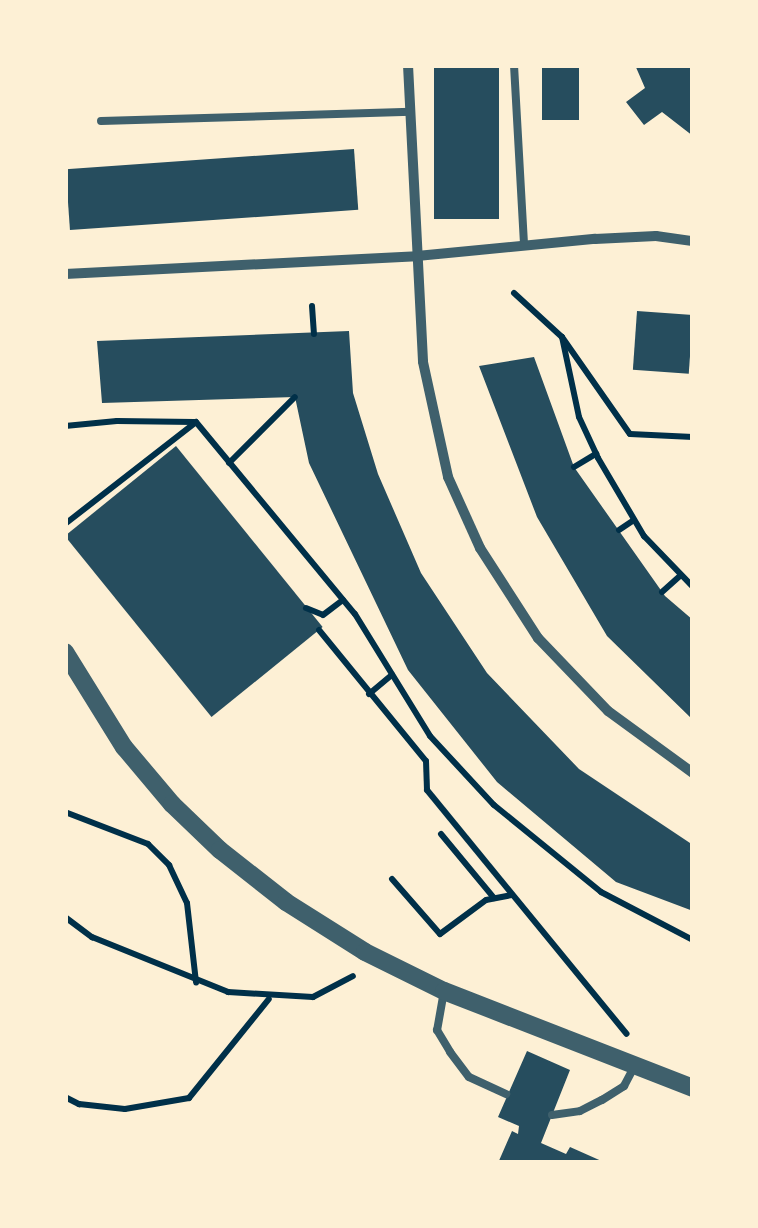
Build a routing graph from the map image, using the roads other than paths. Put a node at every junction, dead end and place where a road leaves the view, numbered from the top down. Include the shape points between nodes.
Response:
1 (408, 65) edge
2 (514, 65) edge
3 (411, 112) junction
4 (101, 121) dead end
5 (693, 241) edge
6 (524, 244) junction
7 (417, 256) junction
8 (65, 274) edge
9 (65, 652) edge
10 (693, 772) edge
11 (444, 992) junction
12 (635, 1064) junction
13 (693, 1088) edge
14 (506, 1094) dead end
15 (552, 1114) dead end

1 - 3 street
2 - 6 lane
3 - 4 lane
3 - 7 street
5 - 6 street via 656,236
6 - 7 street
7 - 8 street
7 - 10 street via 433,416 448,477 480,548 512,602 574,679
9 - 11 street via 124,746 220,850 318,922
11 - 12 street
11 - 14 lane via 437,1030 450,1052 469,1076
12 - 13 street
12 - 15 lane via 624,1086 602,1100

